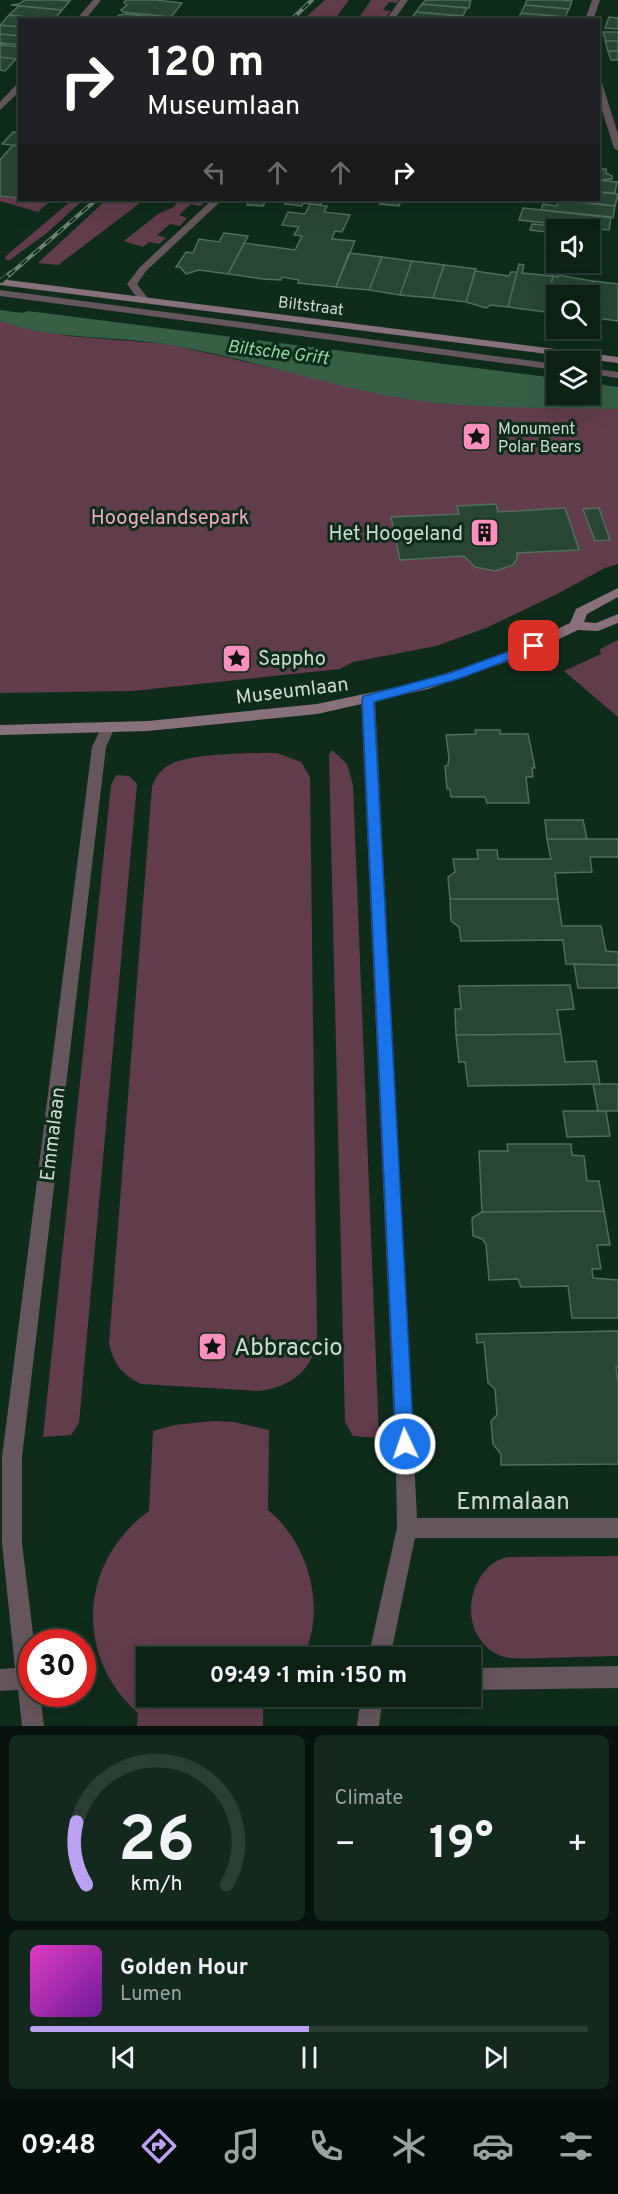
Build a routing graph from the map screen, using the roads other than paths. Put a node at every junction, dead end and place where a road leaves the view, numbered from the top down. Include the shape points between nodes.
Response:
1 (98, 0) edge
2 (404, 0) edge
3 (596, 0) edge
4 (82, 18) edge
5 (391, 18) edge
6 (590, 18) edge
7 (18, 88) edge
8 (600, 90) edge
9 (0, 107) edge
10 (618, 148) edge
11 (216, 201) edge
12 (0, 282) edge
13 (0, 293) edge
14 (145, 301) junction
15 (618, 360) edge
16 (546, 366) edge
17 (600, 372) edge
18 (618, 375) edge
19 (618, 591) edge
20 (618, 618) edge
21 (576, 626) junction
22 (368, 699) junction
23 (108, 727) junction
24 (0, 729) edge
25 (407, 1528) junction
26 (618, 1528) edge
27 (6, 1543) edge
28 (20, 1629) edge
29 (382, 1647) edge
30 (618, 1677) edge
31 (18, 1679) edge
32 (481, 1679) edge
33 (0, 1680) edge
34 (31, 1707) edge
35 (371, 1707) edge
36 (33, 1726) edge
37 (368, 1726) edge

1 - 4 street
2 - 5 street
3 - 6 street
7 - 9 street
8 - 10 street
11 - 14 street via 137,276 132,284
12 - 14 street, Biltstraat
13 - 16 street, Biltstraat
14 - 15 street, Biltstraat
17 - 18 street
19 - 21 street, Museumlaan via 581,612
20 - 21 street, Museumlaan via 598,627
21 - 22 street, Museumlaan via 490,663 423,686
22 - 23 street, Museumlaan via 317,709
22 - 25 street
23 - 24 street, Museumlaan
23 - 27 street, Emmalaan via 99,747 12,1457
25 - 26 street, Emmalaan
25 - 29 street
27 - 28 street, Emmalaan
30 - 32 street
31 - 33 street
34 - 36 street, Emmalaan
35 - 37 street

